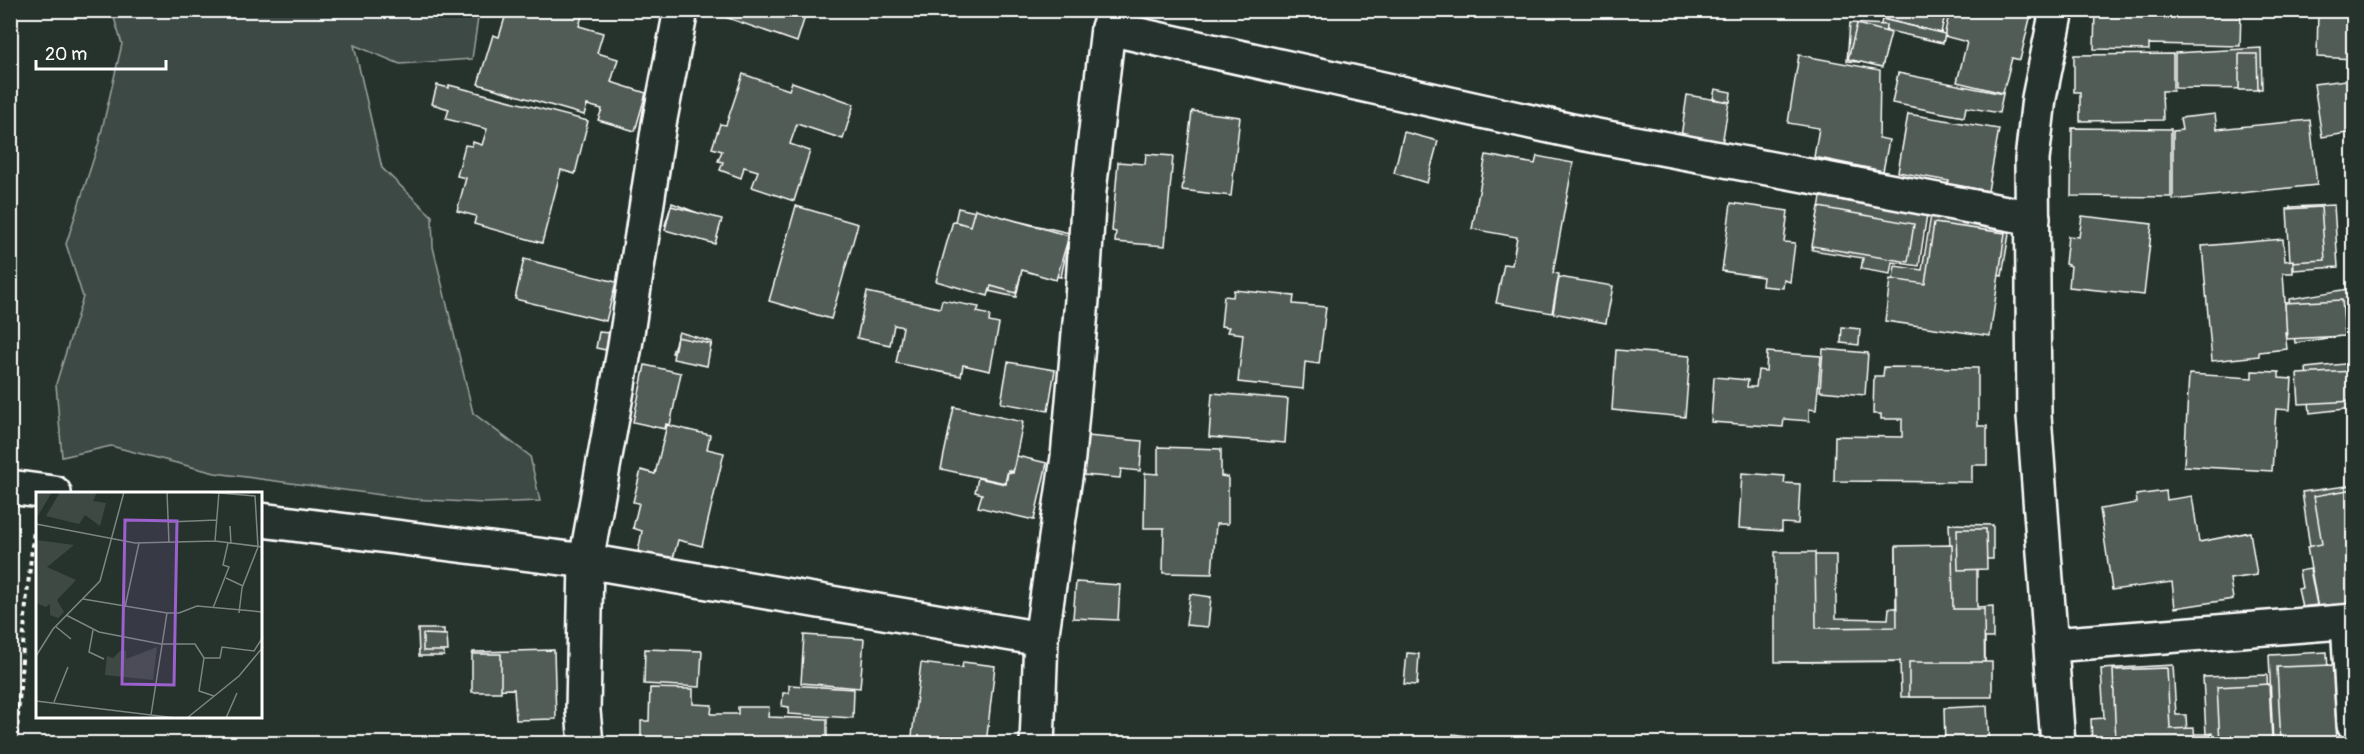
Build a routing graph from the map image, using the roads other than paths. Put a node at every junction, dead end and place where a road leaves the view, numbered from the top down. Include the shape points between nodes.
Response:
1 (2057, 10) edge
2 (672, 13) edge
3 (1111, 19) edge
4 (2033, 218) junction
5 (10, 487) edge
6 (47, 492) edge
7 (262, 520) edge
8 (586, 561) junction
9 (2350, 622) edge
10 (1041, 639) junction
11 (2052, 645) junction
12 (2354, 724) edge
13 (586, 744) edge
14 (1037, 744) edge
15 (2058, 744) edge

1 - 4 street via 2032,160
2 - 8 street via 625,346
3 - 4 street via 1581,133
3 - 10 street via 1089,191 1069,446
4 - 11 street via 2034,416
5 - 6 street
7 - 8 street
8 - 10 street
8 - 13 street
9 - 11 street
9 - 12 street
10 - 14 street
11 - 15 street

